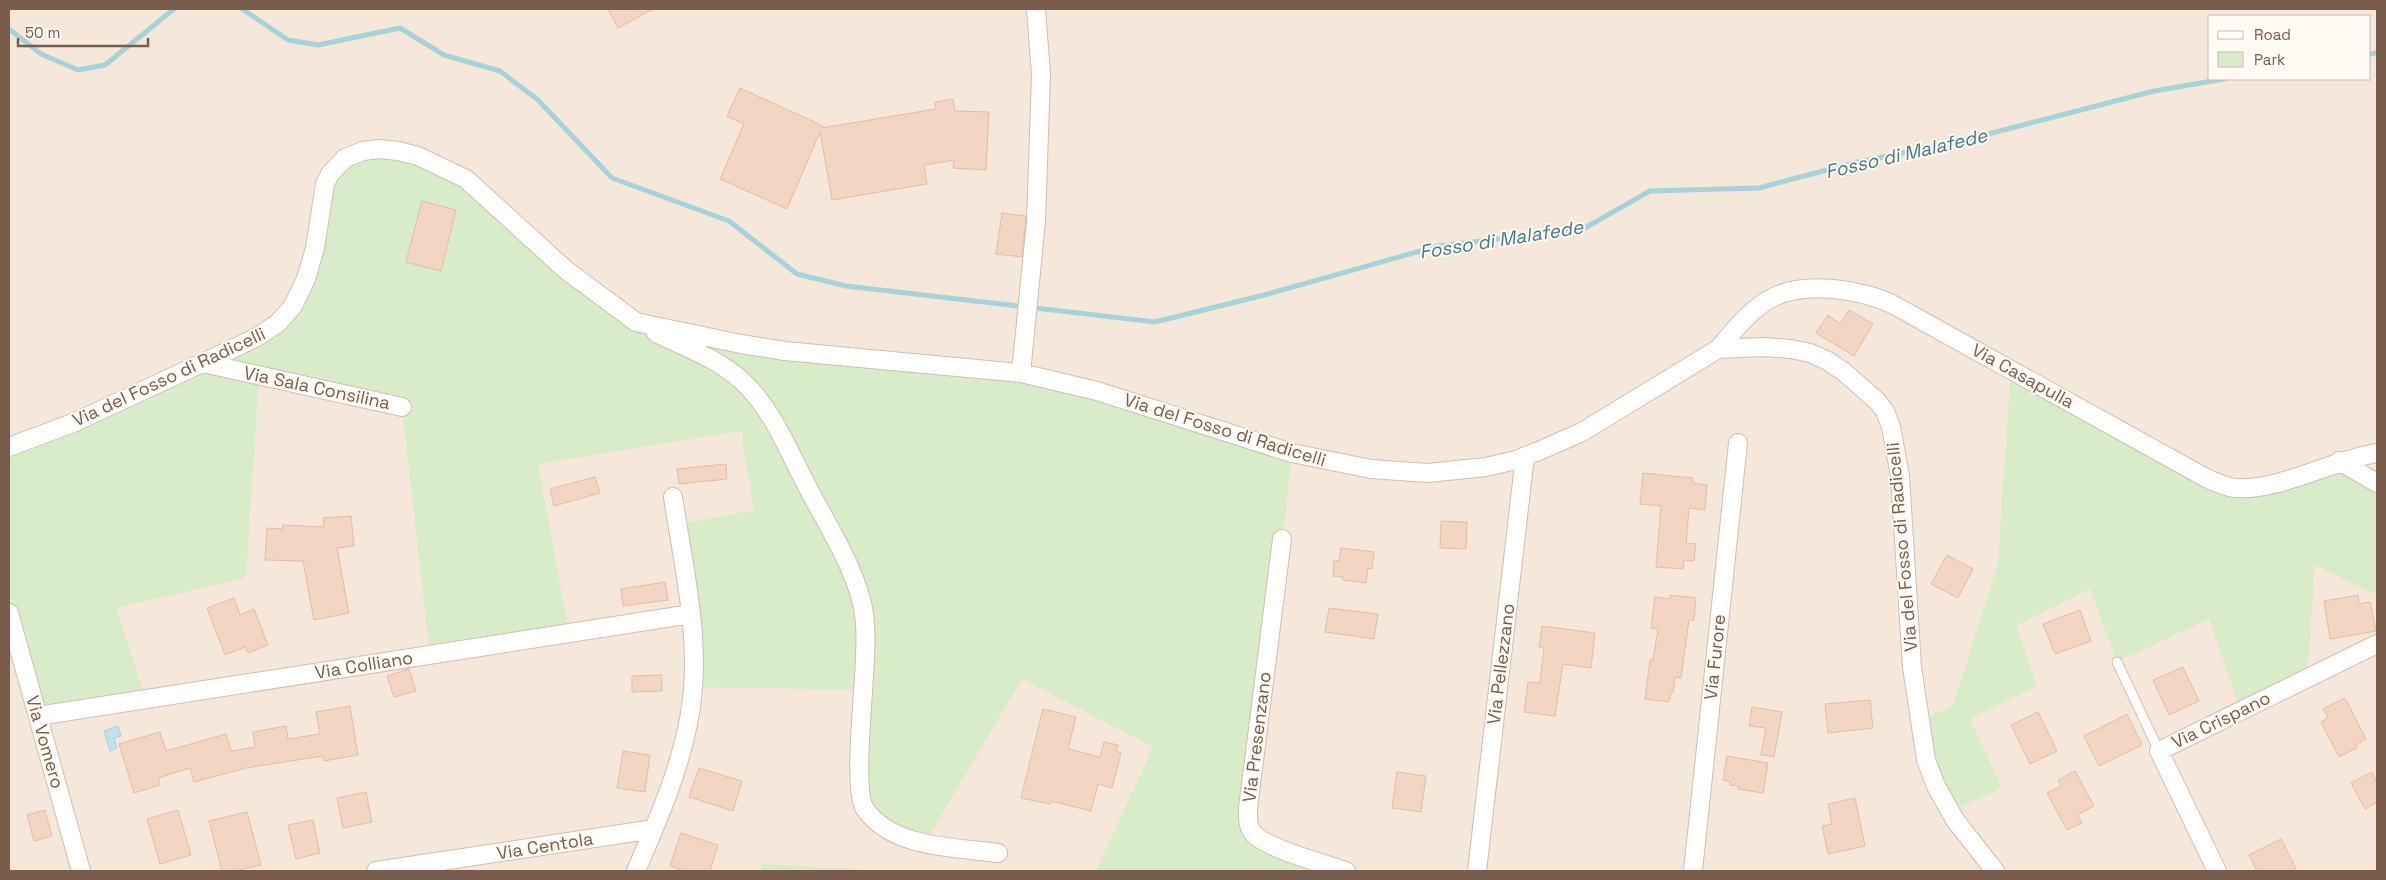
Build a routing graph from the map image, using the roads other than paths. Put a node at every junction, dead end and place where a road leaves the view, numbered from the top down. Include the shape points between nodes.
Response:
1 (1036, 9) edge
2 (636, 322) junction
3 (1718, 349) junction
4 (203, 363) junction
5 (1021, 373) junction
6 (402, 407) dead end
7 (1738, 443) dead end
8 (9, 447) edge
9 (2377, 453) edge
10 (1525, 456) junction
11 (2340, 461) junction
12 (2377, 483) edge
13 (673, 496) dead end
14 (1282, 540) dead end
15 (9, 613) edge
16 (691, 614) junction
17 (2377, 644) edge
18 (2117, 662) dead end
19 (38, 716) junction
20 (2158, 751) junction
21 (654, 829) junction
22 (998, 853) dead end
23 (80, 871) edge
24 (376, 871) edge
25 (636, 871) edge
26 (1346, 871) edge
27 (1477, 871) edge
28 (1693, 871) edge
29 (1995, 871) edge
30 (2217, 871) edge

1 - 5 street via 1041,75 1036,221
2 - 4 street, Via del Fosso di Radicelli via 566,270 466,179 418,156 379,149 345,158 330,174 325,184 311,264 289,312 272,328
2 - 5 street, Via del Fosso di Radicelli via 785,351
2 - 22 street via 720,365 751,390 770,416 847,562 865,620 858,786 864,808 881,825 914,841
3 - 10 street, Via del Fosso di Radicelli via 1582,432
3 - 11 street, Via Casapulla via 1746,318 1764,302 1781,293 1815,287 1859,292 1892,304 2222,485 2233,488 2262,486
3 - 29 street, Via del Fosso di Radicelli via 1778,348 1822,358 1844,372 1885,411 1900,476 1912,667 1926,760 1955,820
4 - 6 street, Via Sala Consilina
4 - 8 street, Via del Fosso di Radicelli via 73,423
5 - 10 street, Via del Fosso di Radicelli via 1097,391 1292,453 1371,469 1447,473
7 - 28 street, Via Furore
9 - 11 street, Via Casapulla
10 - 27 street, Via Pellezzano
11 - 12 street
13 - 16 street
14 - 26 street, Via Presenzano via 1248,808 1249,825 1253,833 1267,843
15 - 19 street, Via Vomero
16 - 19 street, Via Colliano
16 - 21 street via 693,687 689,723
17 - 20 street, Via Crispano
18 - 20 lane
19 - 23 street, Via Vomero
20 - 30 street, Via Crispano
21 - 24 street, Via Centola
21 - 25 street

